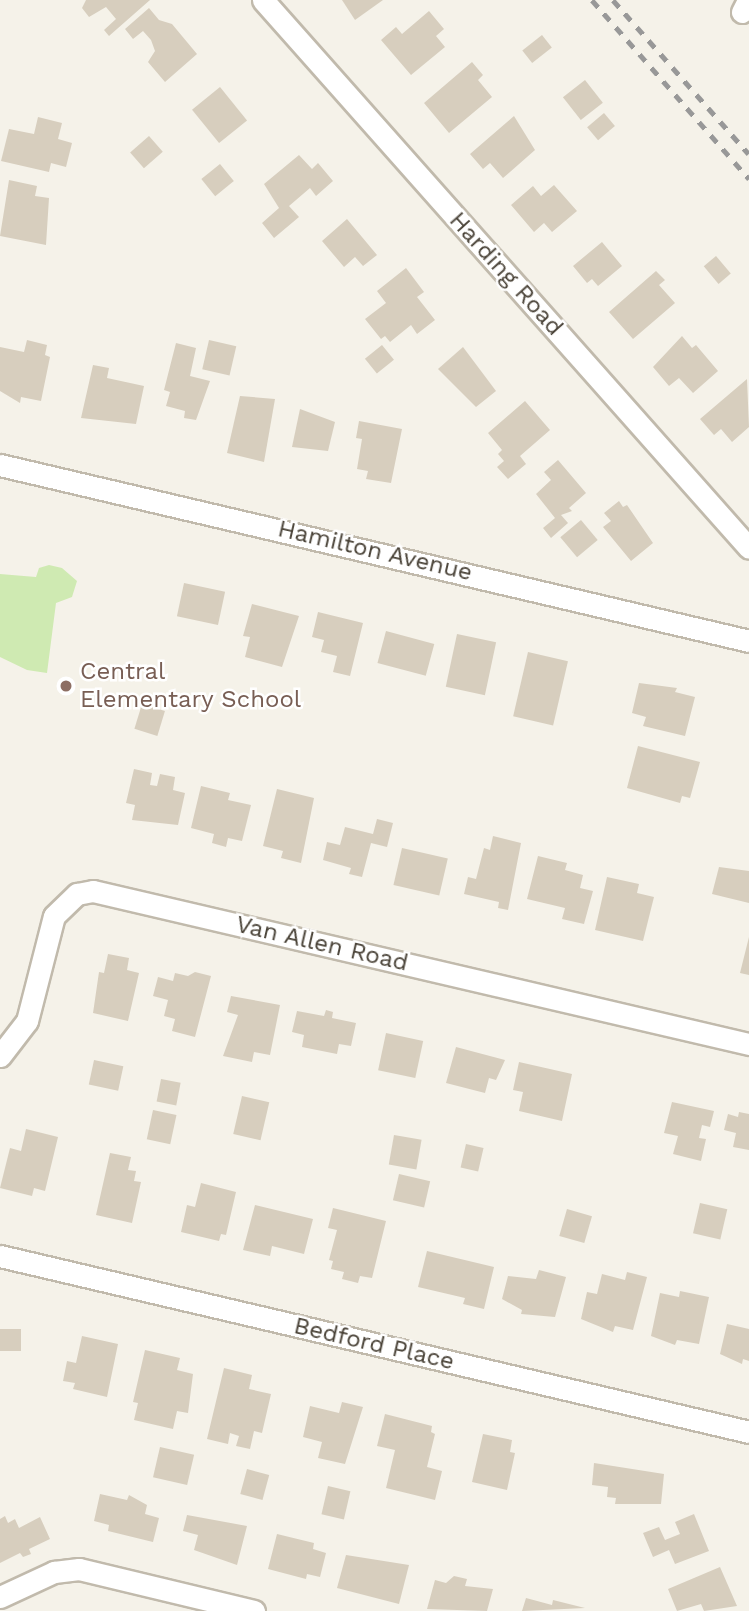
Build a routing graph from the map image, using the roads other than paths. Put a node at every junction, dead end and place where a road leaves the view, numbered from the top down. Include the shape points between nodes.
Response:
1 (263, 0) edge
2 (0, 465) edge
3 (749, 548) edge
4 (749, 641) edge
5 (749, 1044) edge
6 (0, 1056) edge
7 (0, 1256) edge
8 (749, 1433) edge
9 (0, 1597) edge
10 (254, 1611) edge

1 - 3 street, Harding Road
2 - 4 street, Hamilton Avenue
5 - 6 street, Van Allen Road via 93,891 76,894 54,916 27,1021
7 - 8 street, Bedford Place
9 - 10 street via 54,1572 79,1569

